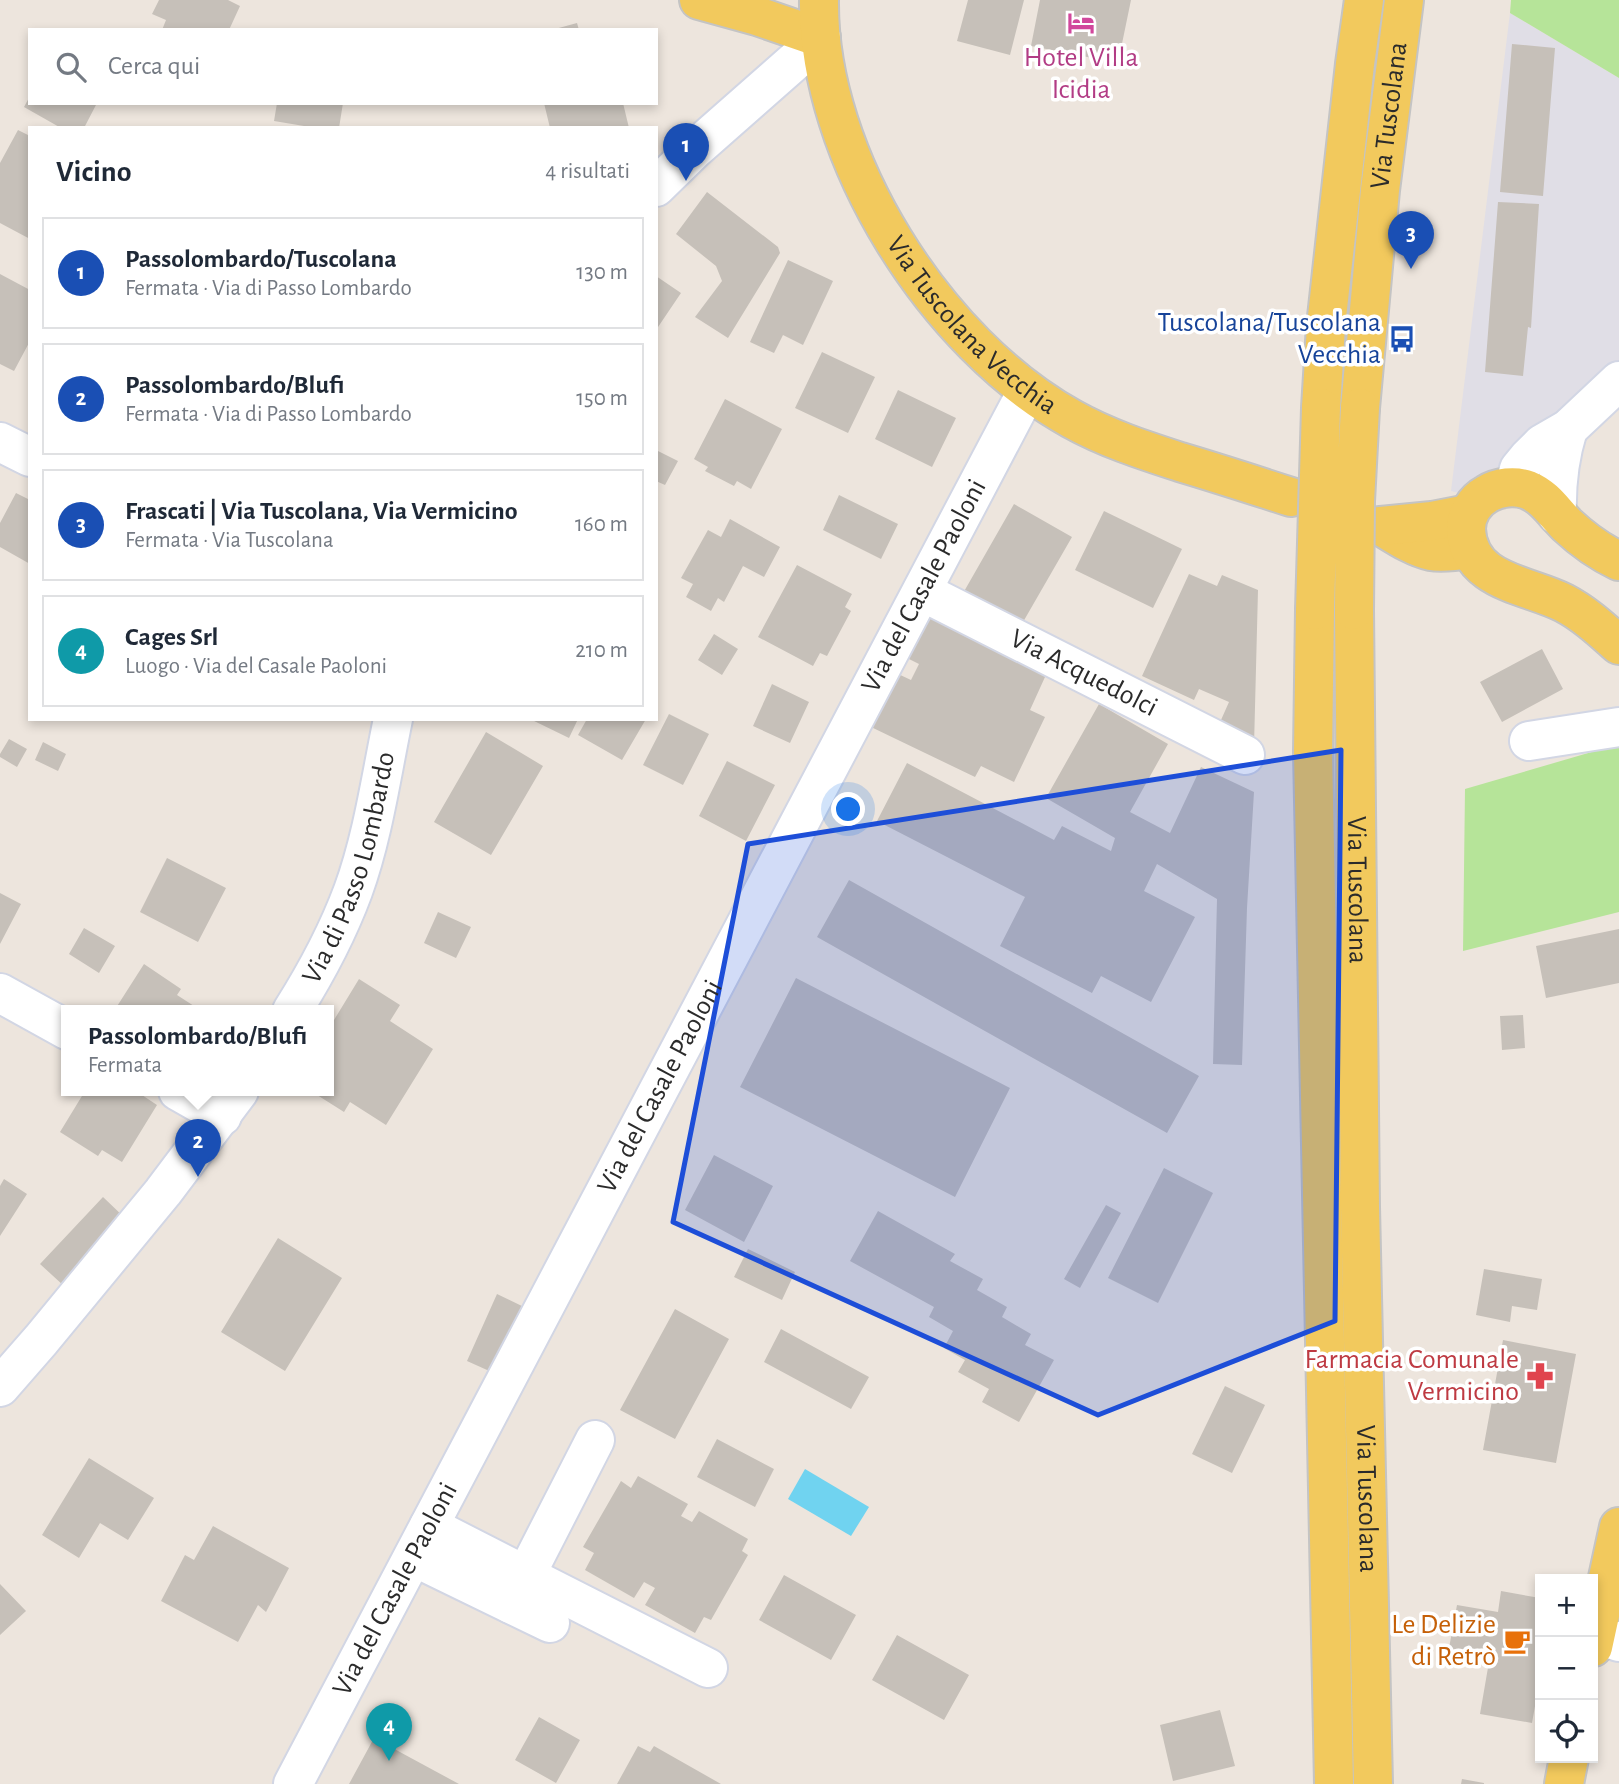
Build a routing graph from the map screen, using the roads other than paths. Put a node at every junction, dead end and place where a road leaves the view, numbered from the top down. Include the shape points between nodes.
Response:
1 (699, 0) edge
2 (819, 0) edge
3 (1364, 0) edge
4 (1404, 0) edge
5 (821, 38) junction
6 (658, 185) edge
7 (1619, 381) edge
8 (1027, 391) junction
9 (1568, 429) junction
10 (0, 442) edge
11 (28, 456) edge
12 (1514, 487) junction
13 (1291, 497) dead end
14 (1557, 515) junction
15 (1619, 561) edge
16 (923, 592) junction
17 (1619, 645) edge
18 (393, 721) edge
19 (1619, 727) edge
20 (1528, 741) dead end
21 (1245, 755) dead end
22 (0, 993) edge
23 (296, 1005) edge
24 (61, 1027) edge
25 (198, 1096) edge
26 (231, 1104) edge
27 (0, 1387) edge
28 (595, 1440) dead end
29 (1619, 1527) edge
30 (422, 1541) junction
31 (519, 1590) junction
32 (550, 1623) dead end
33 (1602, 1641) edge
34 (708, 1668) dead end
35 (1568, 1763) edge
36 (293, 1784) edge
37 (1334, 1784) edge
38 (1373, 1784) edge
39 (1564, 1784) edge

1 - 5 main road
2 - 5 main road, Via Tuscolana Vecchia
3 - 37 main road, Via Tuscolana, bridge via 1328,313 1315,610 1313,752
4 - 38 main road, Via Tuscolana, bridge via 1380,190 1355,501 1360,1208
5 - 6 street
5 - 8 main road, Via Tuscolana Vecchia via 842,130 889,232 918,279 950,317
7 - 9 street
8 - 13 main road, Via Tuscolana Vecchia via 1073,420 1125,444
8 - 16 street, Via del Casale Paoloni
9 - 12 street via 1528,458
9 - 14 street via 1558,465
10 - 11 street
12 - 14 main road via 1541,496
12 - 17 main road via 1498,489 1477,502 1469,531 1480,566 1565,603
14 - 15 main road
16 - 21 street, Via Acquedolci
16 - 30 street, Via del Casale Paoloni
18 - 23 street, Via di Passo Lombardo via 354,889
19 - 20 street
22 - 24 street
25 - 26 street
26 - 27 street
28 - 31 street
29 - 33 main road
30 - 31 street
30 - 36 street, Via del Casale Paoloni
31 - 32 street
31 - 34 street
35 - 39 main road

